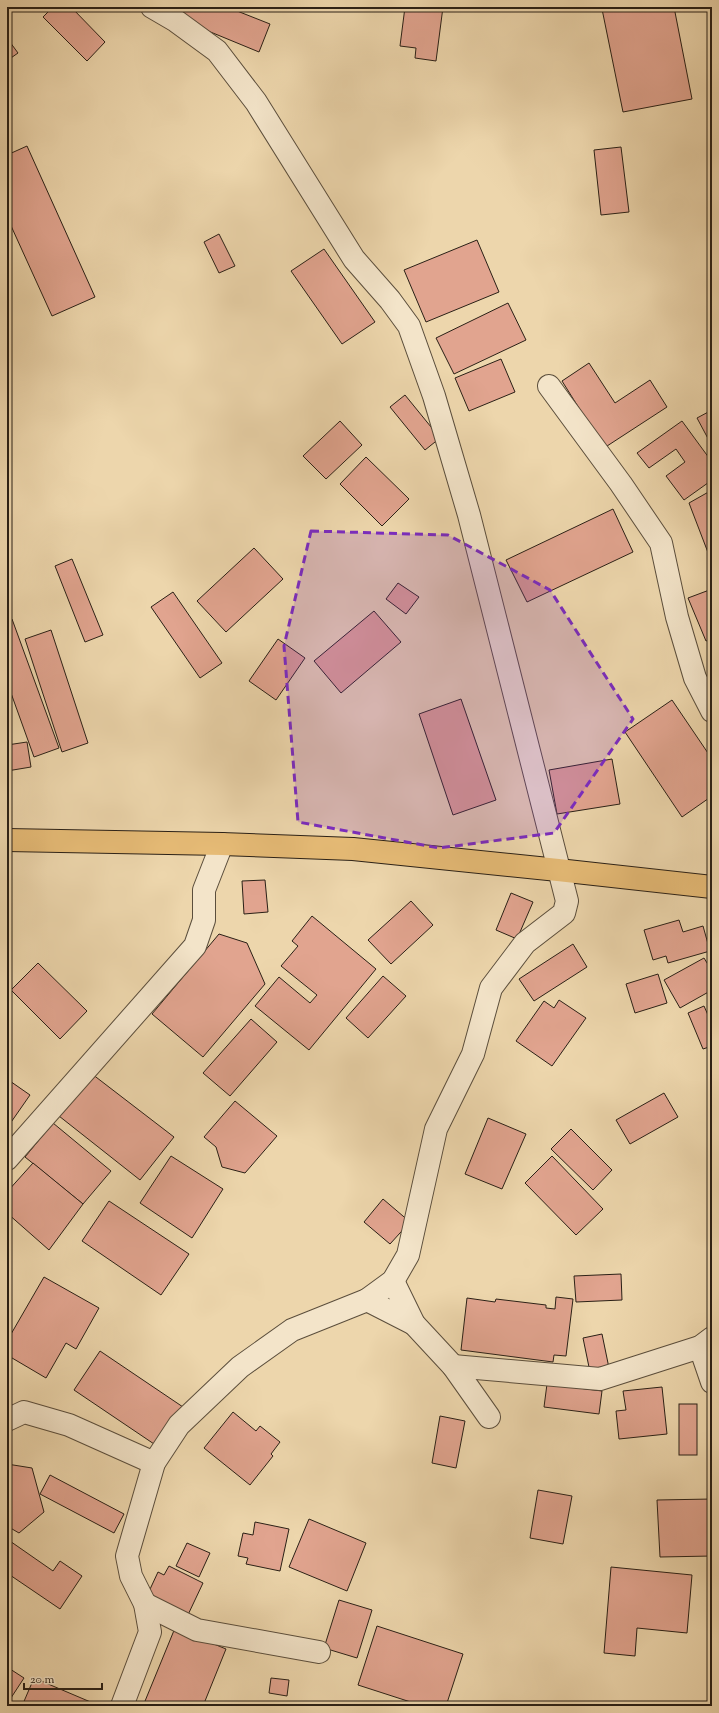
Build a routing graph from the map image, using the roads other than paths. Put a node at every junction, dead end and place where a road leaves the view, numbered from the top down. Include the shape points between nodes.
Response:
1 (152, 7) edge
2 (549, 386) dead end
3 (712, 711) edge
4 (7, 840) edge
5 (222, 844) junction
6 (558, 870) junction
7 (712, 887) edge
8 (7, 1159) edge
9 (393, 1281) junction
10 (367, 1300) junction
11 (414, 1324) junction
12 (706, 1342) edge
13 (453, 1366) junction
14 (712, 1382) edge
15 (489, 1416) dead end
16 (7, 1420) edge
17 (154, 1463) junction
18 (145, 1604) junction
19 (319, 1652) dead end
20 (122, 1706) edge

1 - 6 street via 217,51 256,102 354,259 409,326 434,396 469,515
2 - 3 street via 661,543 676,617 695,678
4 - 5 main road
5 - 6 main road via 353,849
5 - 8 street via 204,890 204,920 194,946
6 - 7 main road
6 - 9 street via 567,901 564,913 525,943 491,988 473,1054 436,1129 408,1255
9 - 10 street
9 - 11 street
10 - 11 street
10 - 17 street via 292,1330 240,1367 179,1425
11 - 13 street
12 - 13 street via 600,1379
12 - 14 street
13 - 15 street
16 - 17 street via 24,1412 68,1425
17 - 18 street via 127,1556 131,1576
18 - 19 street via 197,1630
18 - 20 street via 150,1632

